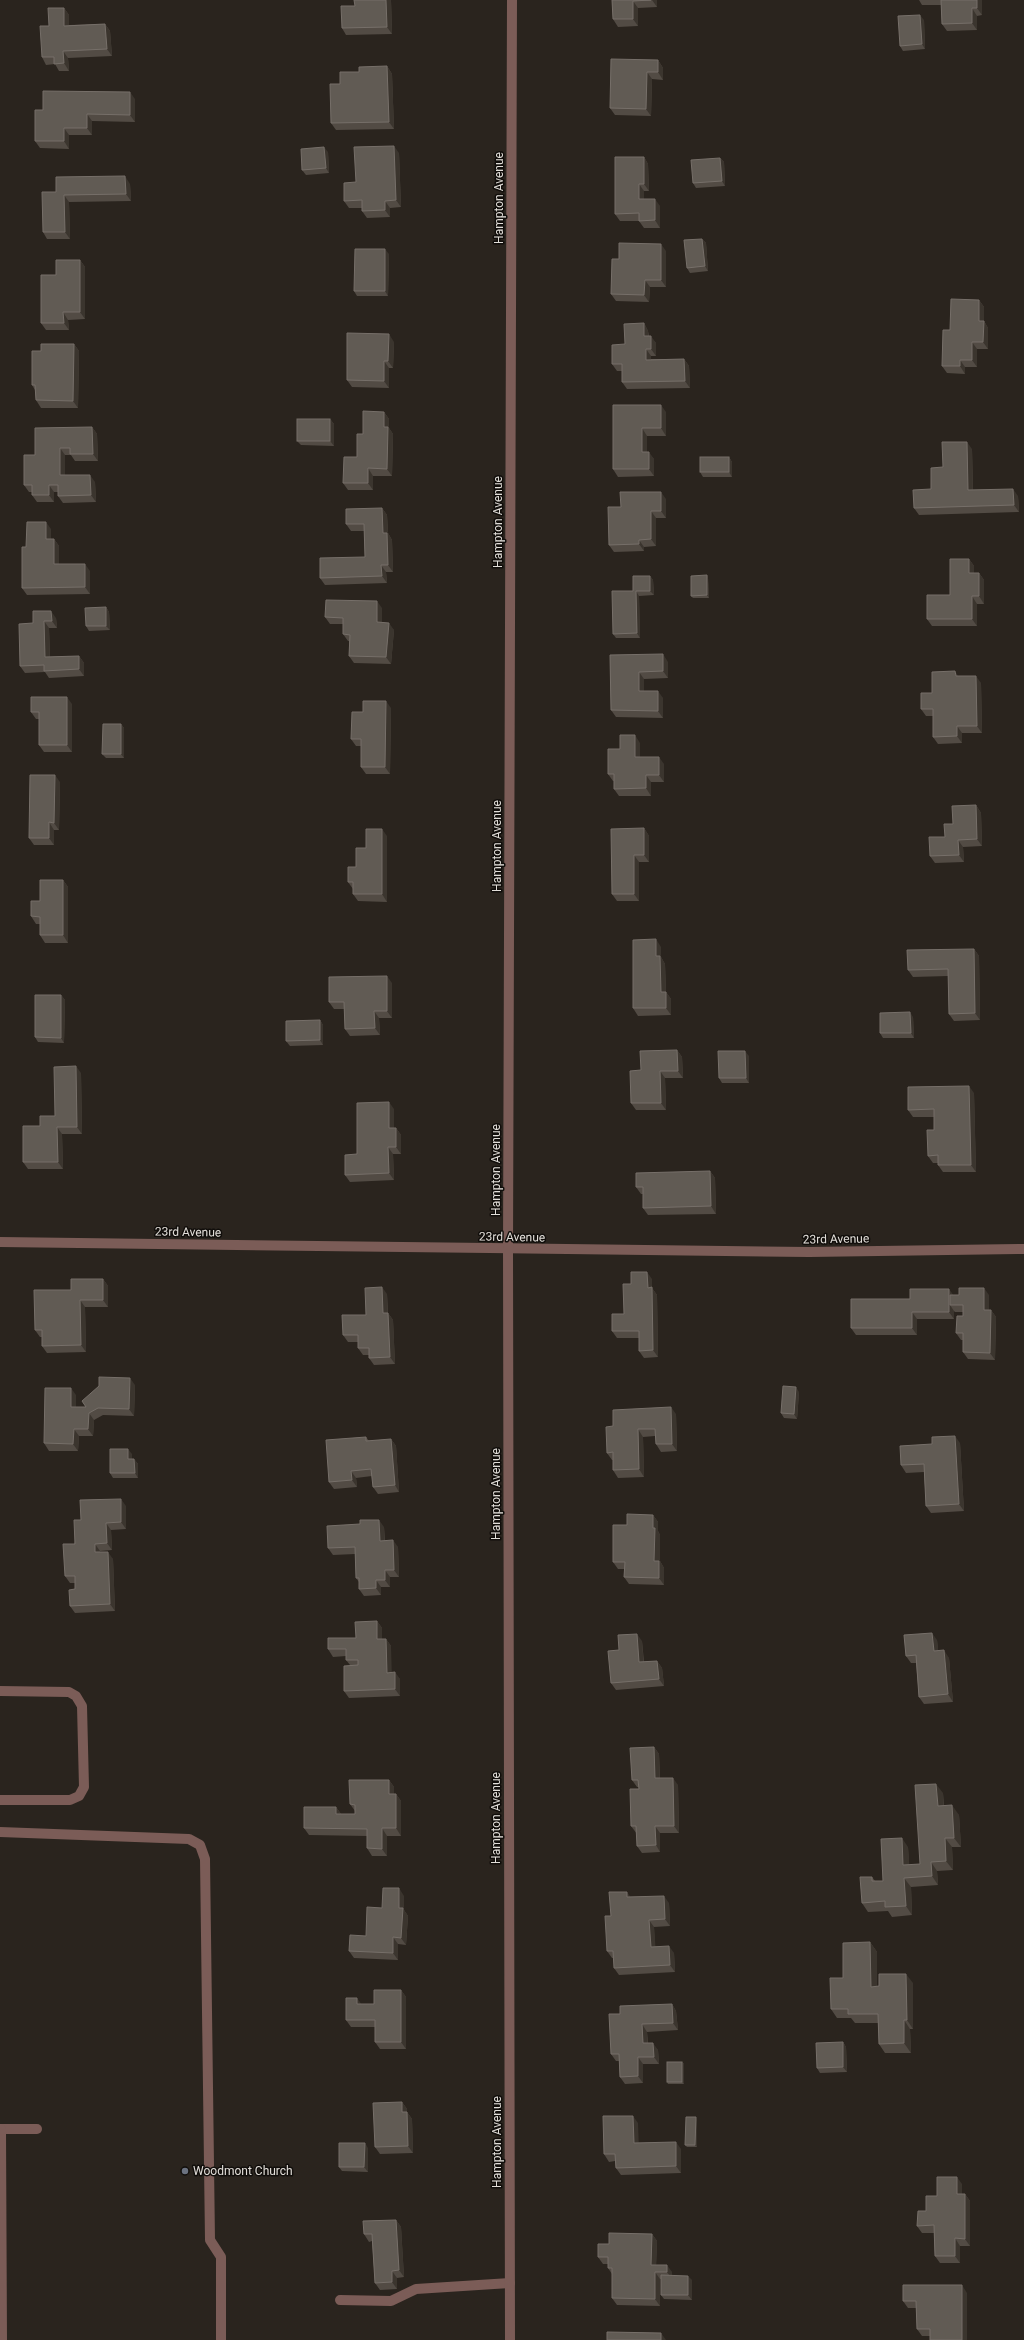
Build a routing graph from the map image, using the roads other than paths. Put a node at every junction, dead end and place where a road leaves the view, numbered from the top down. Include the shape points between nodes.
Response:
1 (512, 0) edge
2 (0, 1242) edge
3 (1024, 1249) edge
4 (508, 1250) junction
5 (0, 1692) edge
6 (0, 1800) edge
7 (0, 1832) edge
8 (0, 2129) edge
9 (38, 2129) dead end
10 (510, 2283) junction
11 (340, 2300) dead end
12 (2, 2340) edge
13 (221, 2340) edge
14 (510, 2340) edge

1 - 4 street, Hampton Avenue
2 - 4 street, 23rd Avenue
3 - 4 street, 23rd Avenue via 809,1252
4 - 10 street, Hampton Avenue
5 - 6 street via 69,1692 76,1696 82,1706 84,1787 79,1796 70,1800
7 - 13 street via 190,1839 200,1845 205,1859 210,2240 221,2257
8 - 9 street
8 - 12 street
10 - 11 street via 416,2289 391,2301
10 - 14 street, Hampton Avenue

